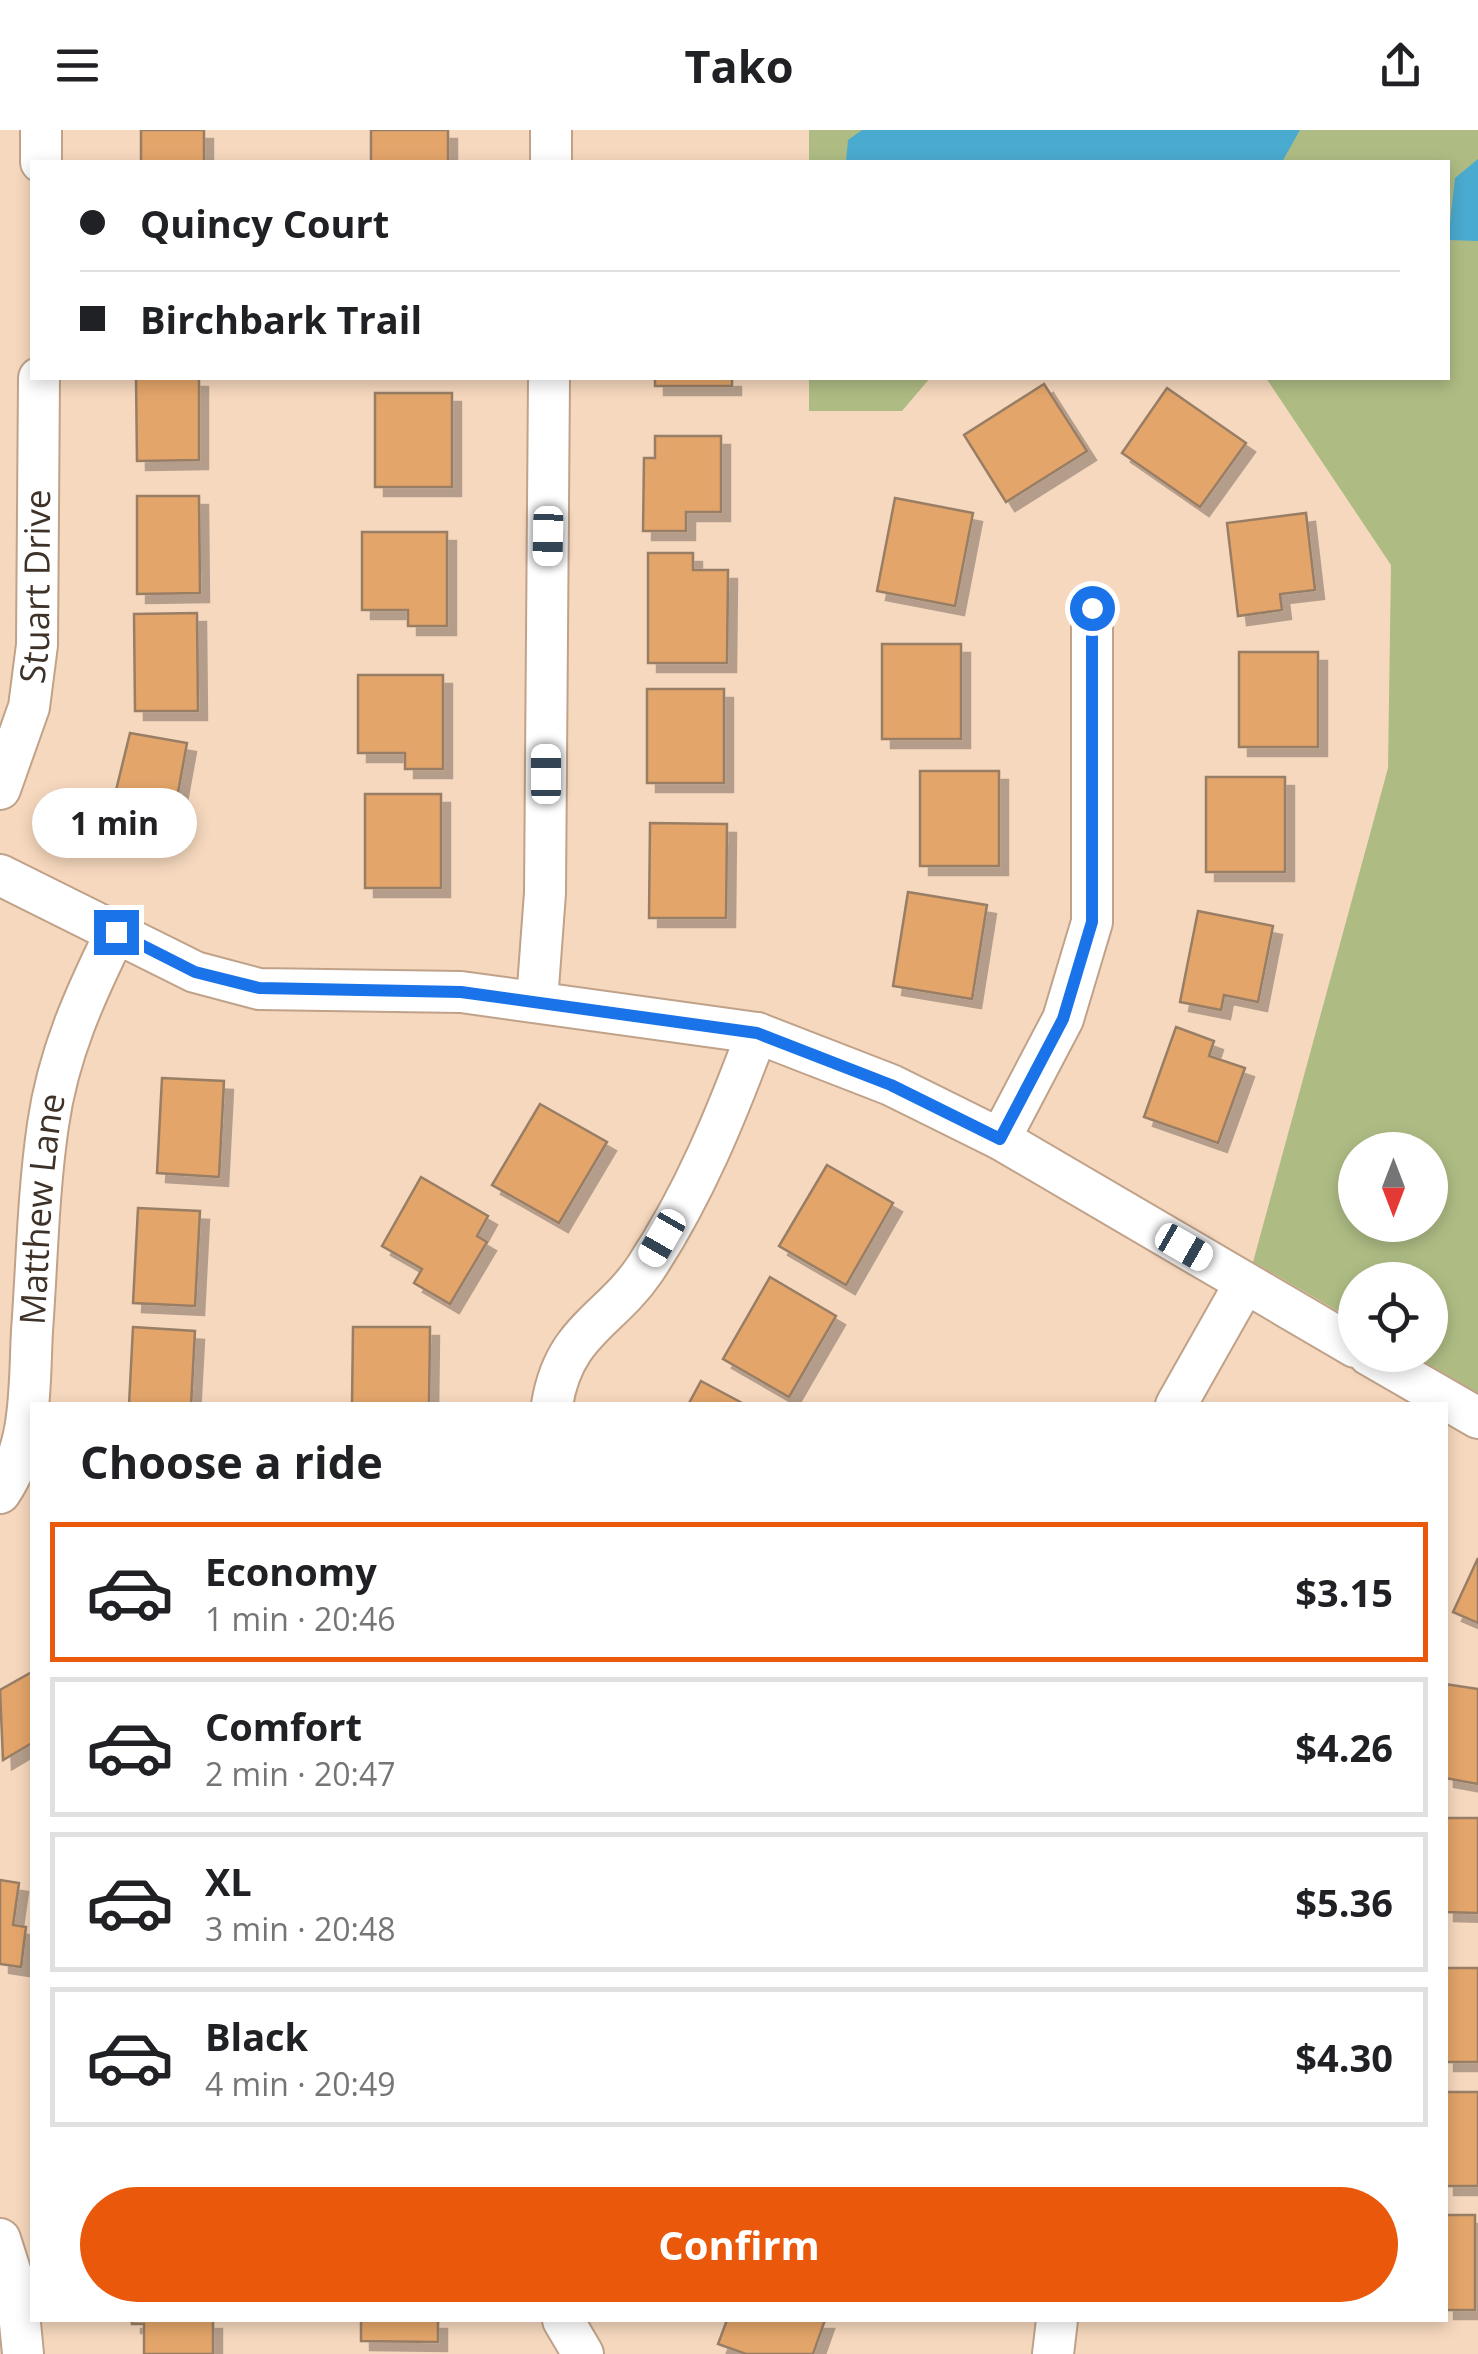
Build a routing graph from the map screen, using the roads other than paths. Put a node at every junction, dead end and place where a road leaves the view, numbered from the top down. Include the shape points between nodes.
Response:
1 (41, 130) edge
2 (551, 130) edge
3 (41, 160) edge
4 (551, 160) edge
5 (39, 380) edge
6 (549, 380) edge
7 (1092, 608) dead end
8 (0, 790) edge
9 (0, 875) edge
10 (116, 932) junction
11 (537, 1001) junction
12 (757, 1033) junction
13 (1000, 1139) junction
14 (1245, 1283) junction
15 (1338, 1337) edge
16 (1398, 1372) edge
17 (552, 1402) edge
18 (1178, 1402) edge
19 (1478, 1418) edge
20 (0, 1493) edge
21 (0, 2238) edge
22 (563, 2322) edge
23 (1057, 2322) edge
24 (22, 2354) edge
25 (583, 2354) edge
26 (1054, 2354) edge

1 - 3 street
2 - 4 street
5 - 8 street, Stuart Drive via 37,645 29,707
6 - 11 street via 545,893
7 - 13 street via 1092,922 1063,1019
9 - 10 street
10 - 11 street via 195,972 259,988 461,992
10 - 20 street, Matthew Lane via 56,1074 26,1433 15,1471
11 - 12 street
12 - 13 street via 891,1085
12 - 17 street via 702,1170 642,1272 588,1326 556,1379
13 - 14 street
14 - 15 street
14 - 18 street
16 - 19 street
21 - 24 street via 17,2292
22 - 25 street
23 - 26 street

